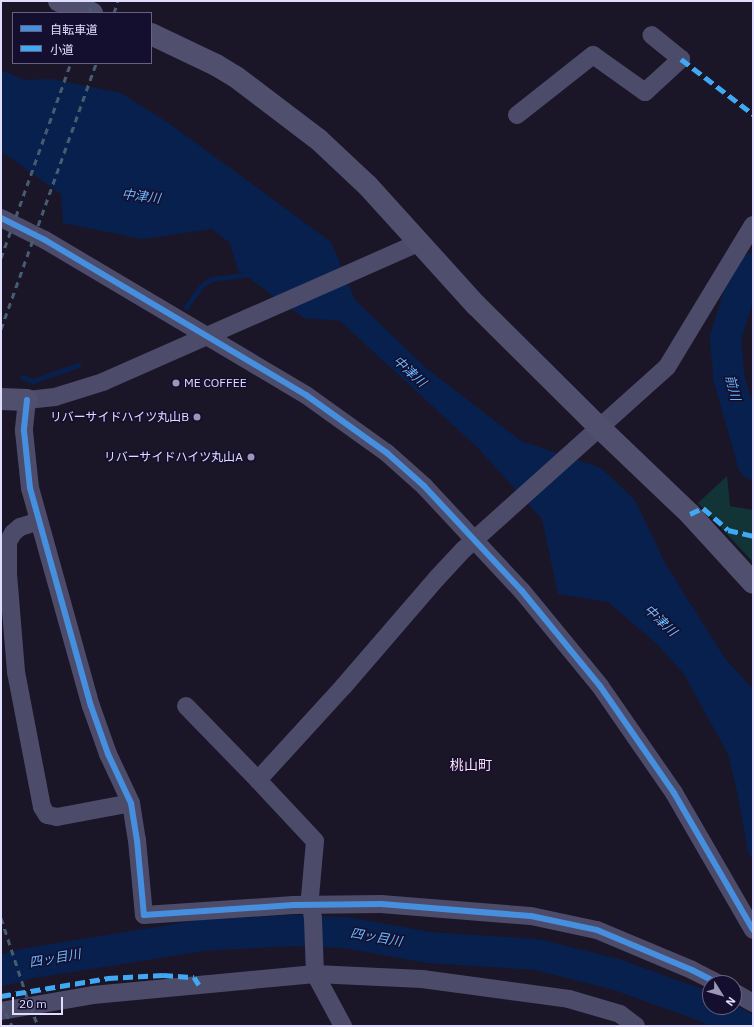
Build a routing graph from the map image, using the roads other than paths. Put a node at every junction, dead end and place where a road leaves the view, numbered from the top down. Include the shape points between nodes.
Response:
1 (59, 1) edge
2 (89, 12) edge
3 (152, 34) edge
4 (651, 35) dead end
5 (517, 115) dead end
6 (1, 218) edge
7 (753, 225) edge
8 (418, 242) junction
9 (205, 336) junction
10 (1, 399) edge
11 (27, 400) junction
12 (595, 433) junction
13 (39, 521) junction
14 (479, 536) junction
15 (748, 578) edge
16 (186, 706) dead end
17 (258, 780) junction
18 (131, 803) junction
19 (312, 912) junction
20 (753, 930) edge
21 (314, 969) junction
22 (702, 975) edge
23 (742, 997) edge
24 (753, 1003) edge
25 (1, 1012) edge
26 (343, 1026) edge
27 (636, 1026) edge

1 - 2 street
3 - 8 street via 236,77 319,140 368,186
4 - 5 street via 680,59 645,92 593,54
6 - 9 street via 45,240
7 - 12 street via 667,367
8 - 9 street
8 - 12 street
9 - 11 street via 103,382 55,397
9 - 14 street via 306,395 387,453
10 - 11 street
11 - 13 street via 24,431 26,456 30,488
12 - 14 street
12 - 15 street via 690,514
13 - 18 street via 91,706 108,754
13 - 18 street via 20,527 13,533 8,542 8,574 16,672 42,807 48,815 57,818
14 - 17 street via 437,578
14 - 20 street via 600,686 631,730 674,793
16 - 17 street
17 - 19 street via 315,841
18 - 19 street via 144,915
19 - 21 street
19 - 22 street via 381,904 531,916 597,930
21 - 25 street via 93,995
21 - 26 street
21 - 27 street via 422,979 569,999 620,1014
23 - 24 street

